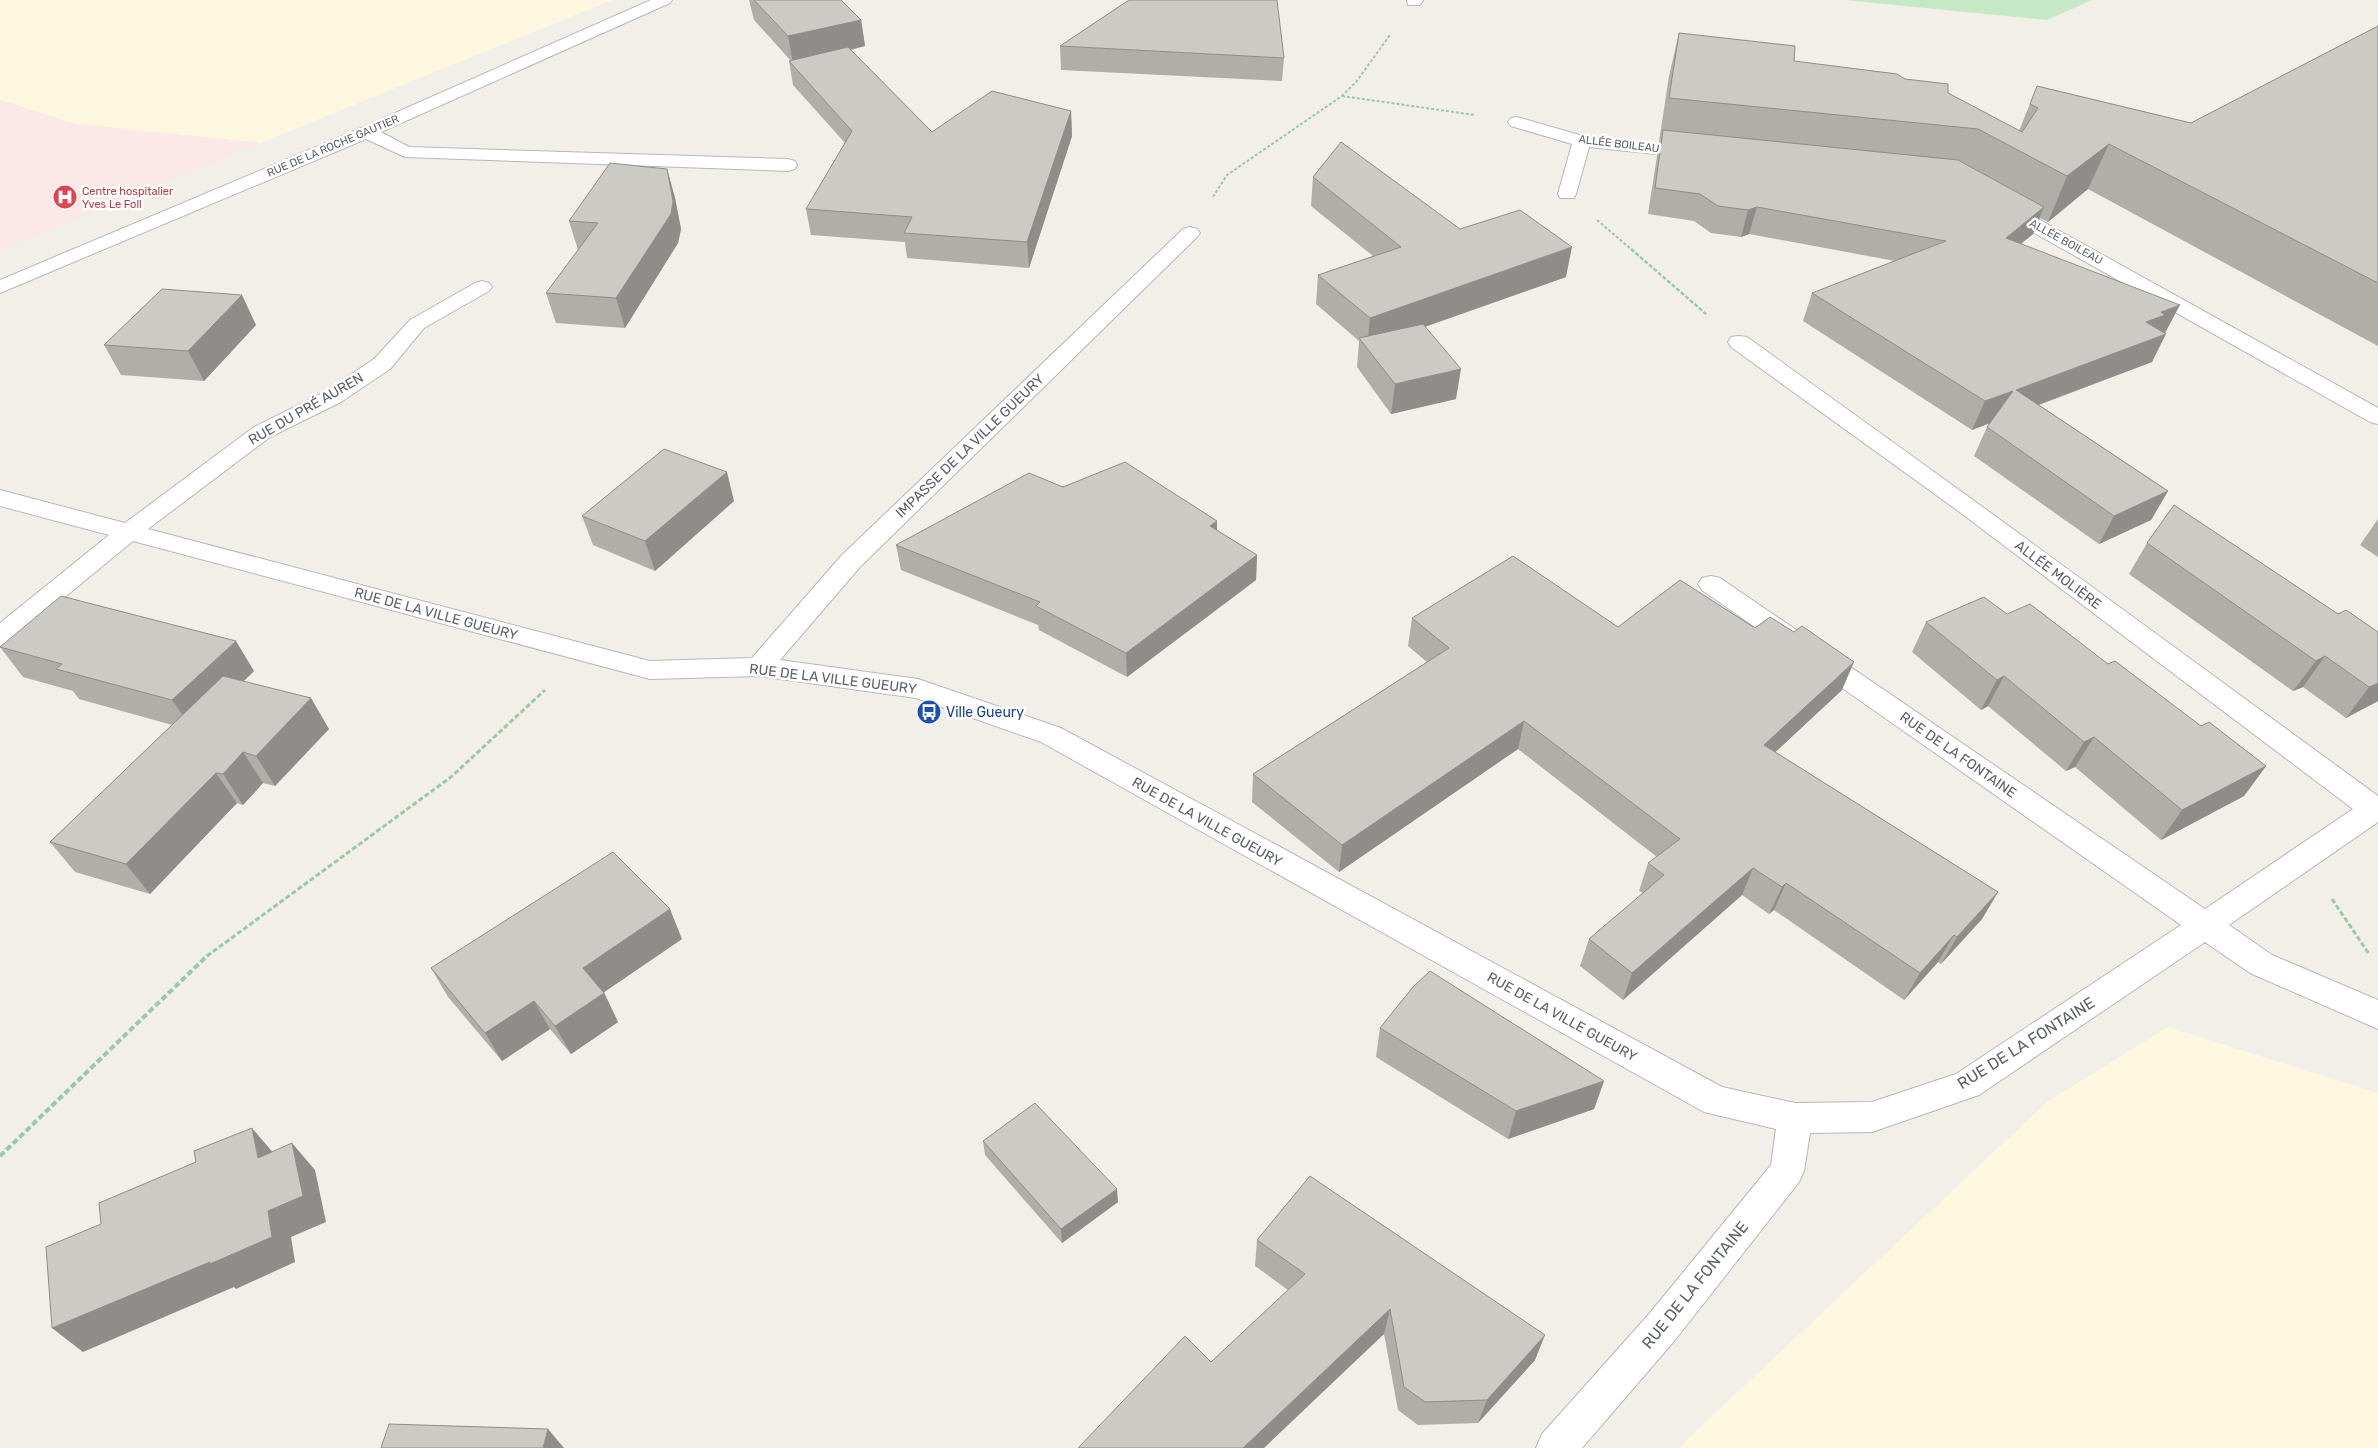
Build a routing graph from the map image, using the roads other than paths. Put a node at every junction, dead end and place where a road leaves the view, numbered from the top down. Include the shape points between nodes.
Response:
1 (664, 0) edge
2 (1517, 122) road end
3 (367, 132) junction
4 (1582, 141) junction
5 (1709, 154) edge
6 (788, 166) dead end
7 (1567, 194) road end
8 (1989, 200) edge
9 (1190, 233) road end
10 (482, 287) dead end
11 (0, 288) edge
12 (1739, 342) road end
13 (2378, 417) edge
14 (0, 498) edge
15 (128, 532) junction
16 (1711, 584) dead end
17 (0, 637) edge
18 (759, 667) junction
19 (2377, 808) edge
20 (2206, 925) junction
21 (2378, 1015) edge
22 (1795, 1118) junction
23 (1556, 1448) edge

1 - 3 street, RUE DE LA ROCHE GAUTIER
2 - 4 street, ALLÉE BOILEAU
3 - 6 street via 405,152
3 - 11 street, RUE DE LA ROCHE GAUTIER
4 - 5 street, ALLÉE BOILEAU
4 - 7 street
8 - 13 street, ALLÉE BOILEAU
9 - 18 street, IMPASSE DE LA VILLE GUEURY via 851,561
10 - 15 street, RUE DU PRÉ AUREN via 417,324 382,364 333,397 262,432
12 - 19 street, ALLÉE MOLIÈRE via 2329,777
14 - 15 street, RUE DE LA VILLE GUEURY
15 - 17 street, RUE DU PRÉ AUREN
15 - 18 street, RUE DE LA VILLE GUEURY via 650,670
16 - 20 street, RUE DE LA FONTAINE
18 - 22 street, RUE DE LA VILLE GUEURY via 918,689 1051,735 1716,1102
19 - 20 street, RUE DE LA FONTAINE
20 - 21 street, RUE DE LA FONTAINE via 2261,964
20 - 22 street, RUE DE LA FONTAINE via 1967,1085 1872,1117
22 - 23 street, RUE DE LA FONTAINE via 1786,1171 1662,1327

